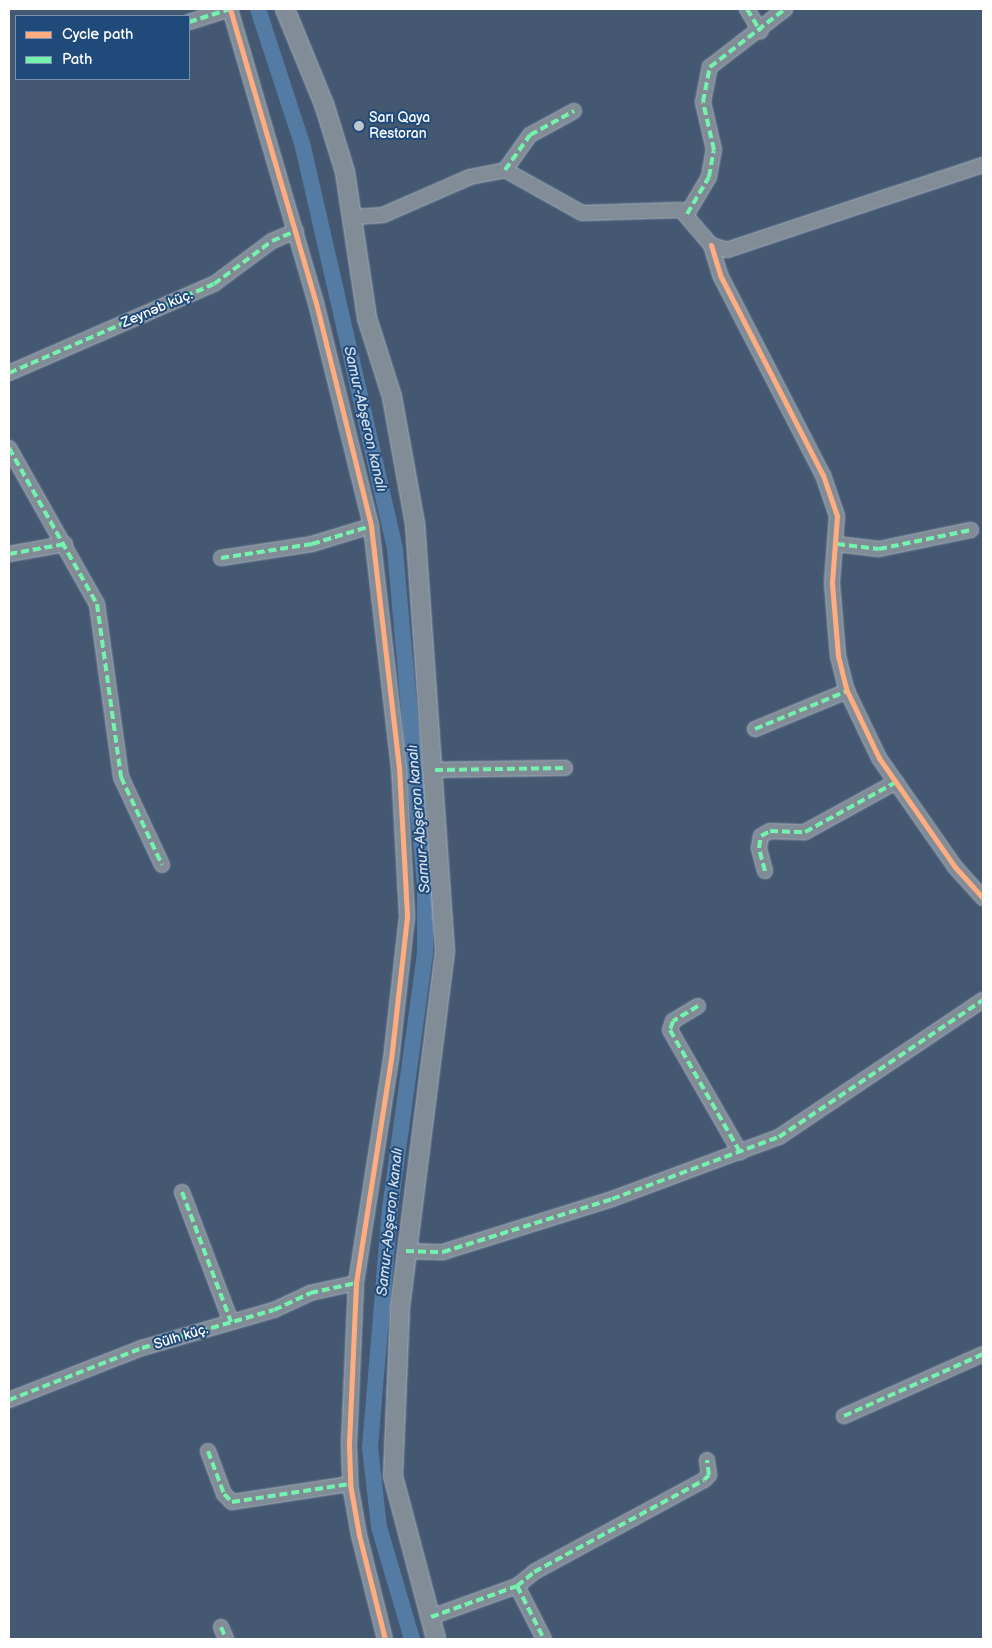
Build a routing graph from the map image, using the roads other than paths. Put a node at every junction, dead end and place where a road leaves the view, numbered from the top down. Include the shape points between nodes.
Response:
1 (230, 9) edge
2 (285, 9) edge
3 (747, 9) edge
4 (785, 9) edge
5 (190, 22) edge
6 (760, 31) junction
7 (574, 110) dead end
8 (983, 165) edge
9 (505, 170) junction
10 (687, 214) junction
11 (355, 217) junction
12 (296, 231) junction
13 (711, 245) junction
14 (9, 373) edge
15 (9, 448) edge
16 (371, 526) junction
17 (971, 530) dead end
18 (65, 544) junction
19 (837, 544) junction
20 (9, 554) edge
21 (221, 558) dead end
22 (847, 691) junction
23 (755, 729) dead end
24 (565, 768) dead end
25 (434, 770) junction
26 (896, 782) junction
27 (162, 865) dead end
28 (765, 871) dead end
29 (983, 898) edge
30 (983, 1000) edge
31 (698, 1006) dead end
32 (740, 1152) junction
33 (182, 1192) dead end
34 (406, 1251) junction
35 (356, 1283) junction
36 (231, 1322) junction
37 (983, 1354) edge
38 (9, 1400) edge
39 (844, 1416) dead end
40 (208, 1451) dead end
41 (706, 1460) dead end
42 (350, 1484) junction
43 (517, 1586) junction
44 (431, 1617) junction
45 (385, 1639) edge
46 (436, 1639) edge
47 (544, 1639) edge

1 - 5 street
1 - 12 street
2 - 11 street via 333,130
3 - 6 street
4 - 6 street
6 - 10 street via 710,67 703,102 714,150 709,177
7 - 9 street via 530,135
8 - 13 street via 738,247
9 - 10 street via 582,213 660,208
9 - 11 street via 470,177 383,216
10 - 13 street
11 - 25 street via 367,318 392,397 415,523
12 - 14 street, Zeynəb küç. via 272,241 214,284
12 - 16 street
13 - 19 street via 753,347 822,474 837,516
15 - 18 street
16 - 21 street via 312,544
16 - 35 street via 399,767 407,917 391,1059
17 - 19 street via 879,549
18 - 20 street
18 - 27 street via 103,624 121,777
19 - 22 street via 832,583 838,656
22 - 23 street
22 - 26 street via 868,739
24 - 25 street
25 - 34 street via 445,951
26 - 28 street via 805,832 770,831 761,836 759,848
26 - 29 street via 955,868
30 - 32 street via 884,1064 806,1123
31 - 32 street via 673,1021 670,1030
32 - 34 street via 612,1199 443,1252
33 - 36 street
34 - 44 street via 393,1476
35 - 36 street, Sülh küç. via 310,1293 274,1310
35 - 42 street
36 - 38 street, Sülh küç. via 142,1348
37 - 39 street
40 - 42 street via 224,1494 232,1502
41 - 43 street via 709,1475 704,1480 534,1572
42 - 45 street
43 - 44 street
43 - 47 street
44 - 46 street

